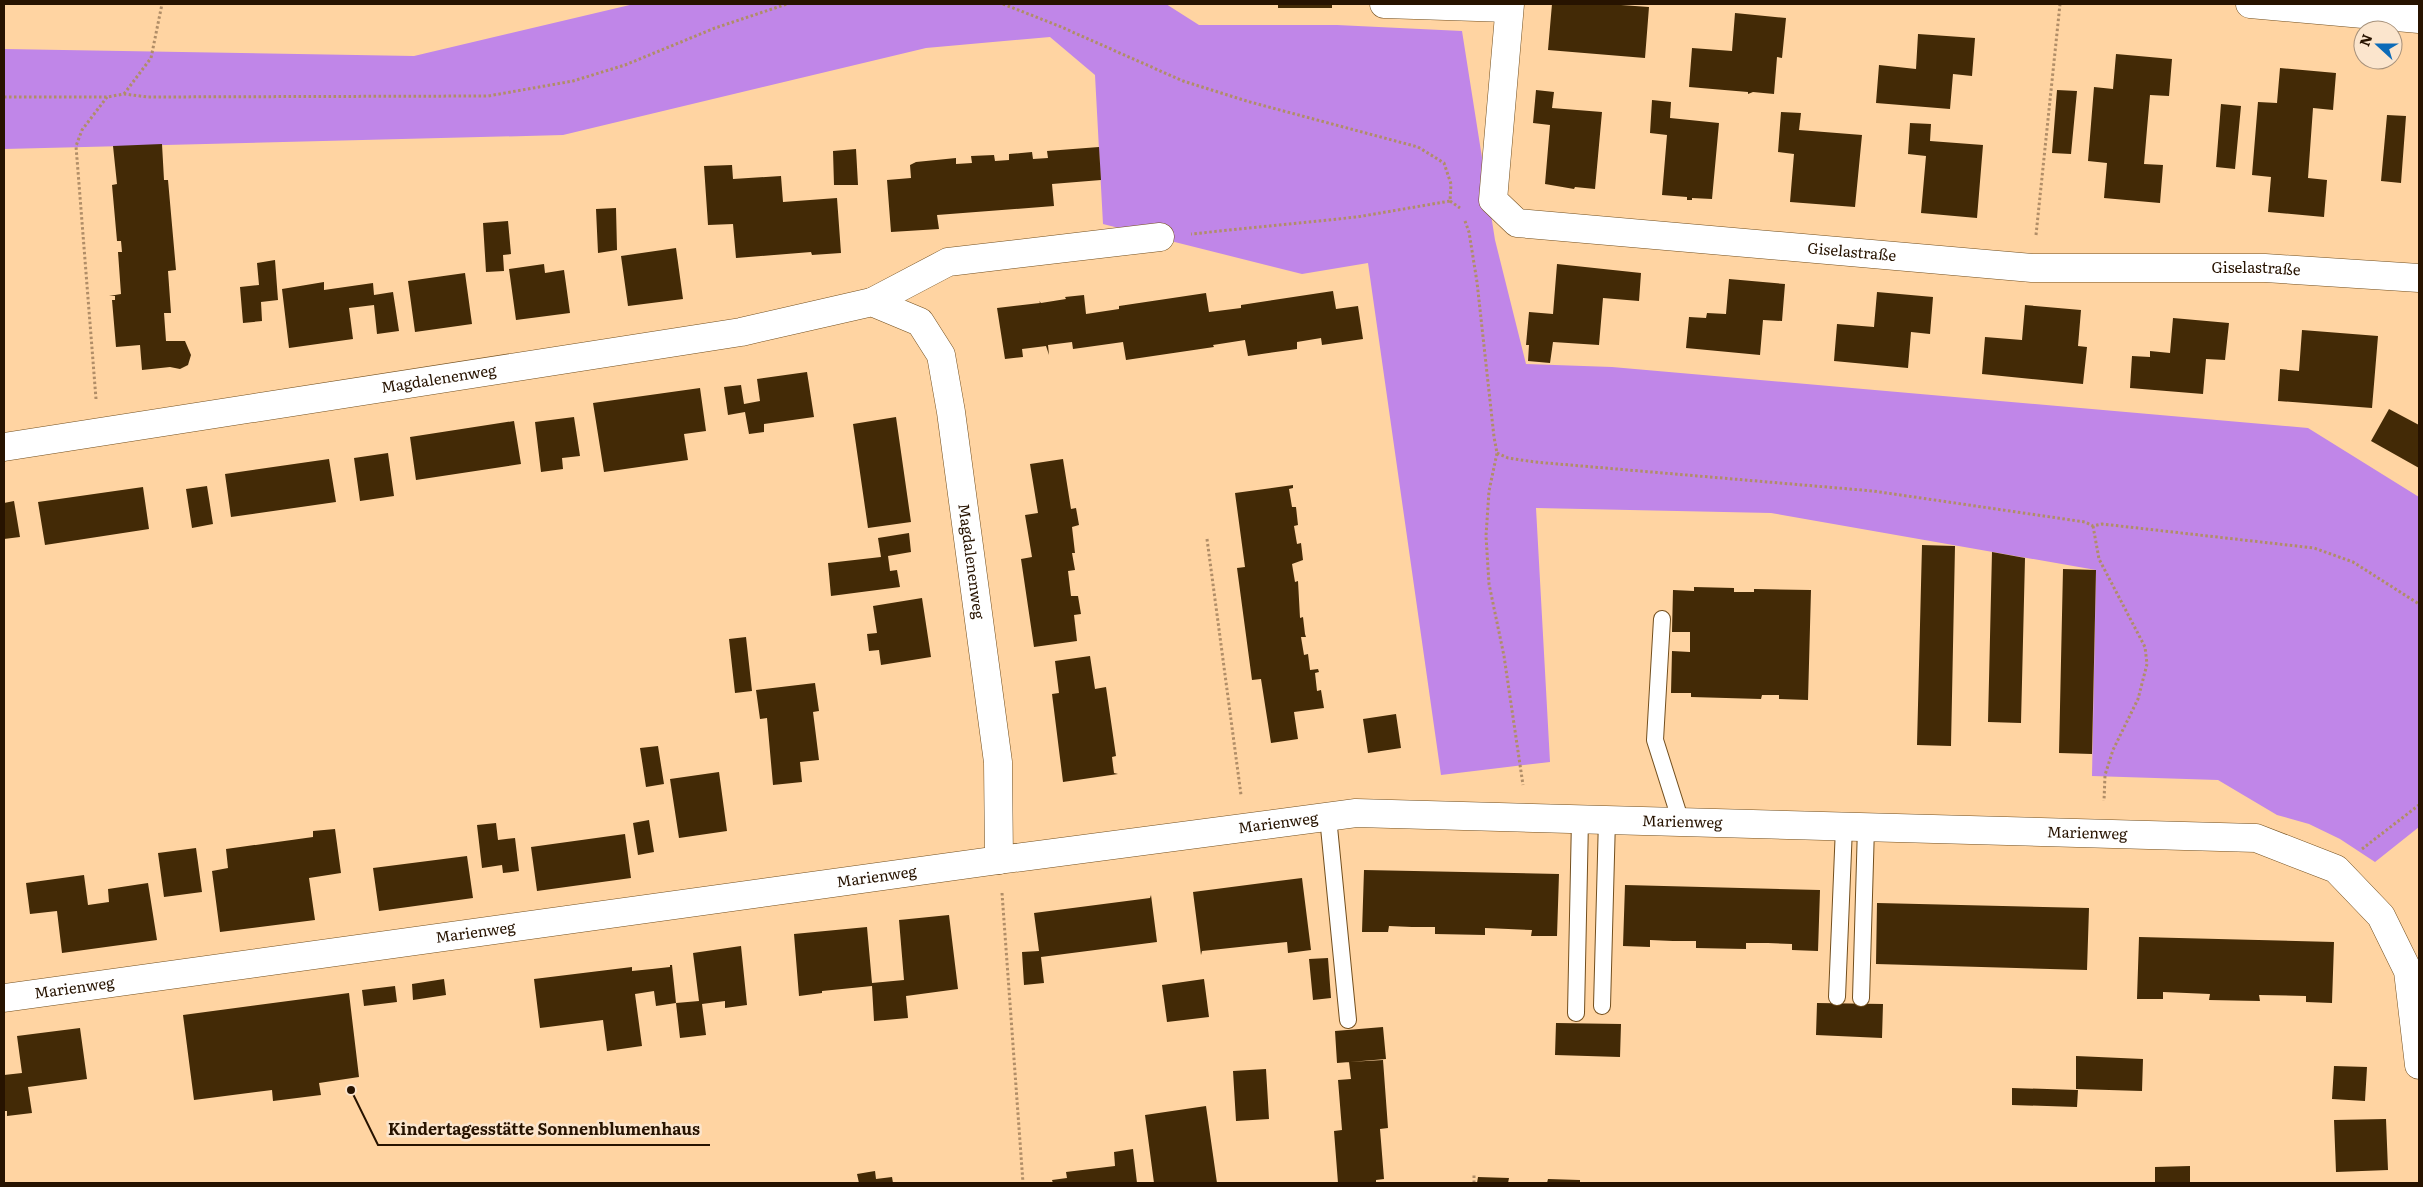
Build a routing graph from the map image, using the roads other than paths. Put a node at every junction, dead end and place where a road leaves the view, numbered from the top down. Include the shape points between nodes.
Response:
1 (1384, 4) edge
2 (2250, 4) edge
3 (1509, 6) edge
4 (2419, 19) edge
5 (1160, 237) road end
6 (2419, 278) edge
7 (872, 302) junction
8 (4, 447) edge
9 (1662, 619) dead end
10 (1328, 817) junction
11 (1580, 819) junction
12 (1607, 819) junction
13 (1681, 822) junction
14 (1855, 827) junction
15 (1000, 860) junction
16 (1837, 997) dead end
17 (4, 998) edge
18 (1860, 998) dead end
19 (1602, 1006) dead end
20 (1576, 1013) dead end
21 (1348, 1020) dead end
22 (2419, 1065) edge

1 - 3 street
2 - 4 street
3 - 6 street, Giselastraße via 1493,200 1517,223 2032,268 2265,268
5 - 7 street, Magdalenenweg via 948,262
7 - 8 street, Magdalenenweg via 741,332
7 - 15 street, Magdalenenweg via 920,322 941,355 952,412 998,762
9 - 13 lane via 1655,740
10 - 11 street, Marienweg via 1356,813
10 - 15 street, Marienweg
10 - 21 lane
11 - 12 street, Marienweg
11 - 20 lane
12 - 13 street, Marienweg
12 - 19 lane
13 - 14 street, Marienweg
14 - 16 lane
14 - 18 lane
14 - 22 street, Marienweg via 2256,838 2336,869 2381,916 2408,970
15 - 17 street, Marienweg

